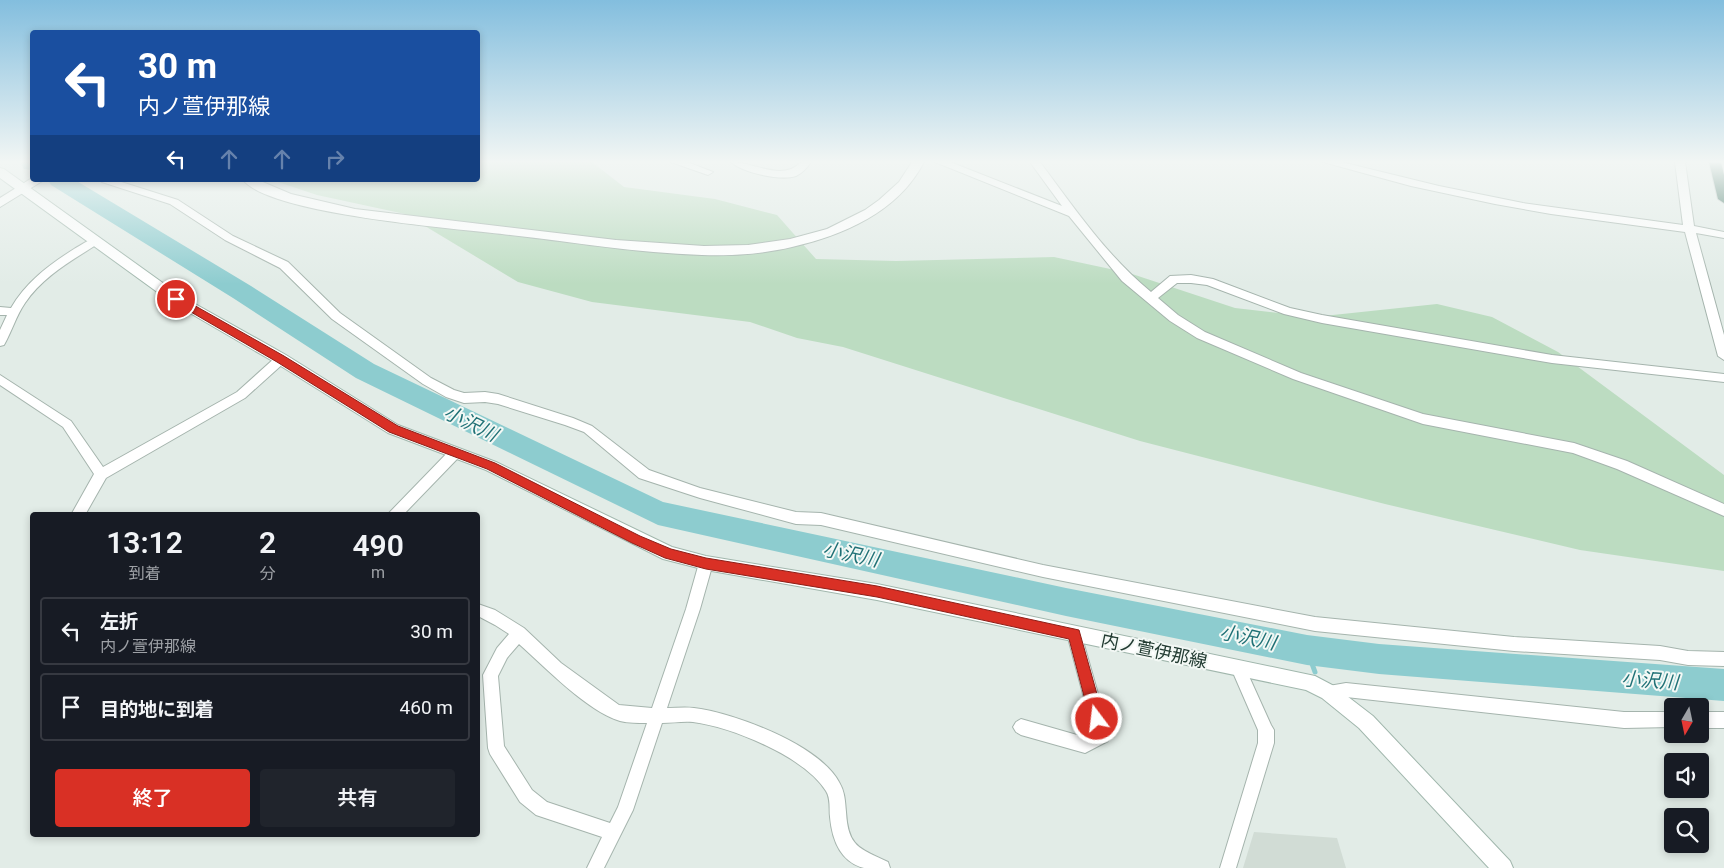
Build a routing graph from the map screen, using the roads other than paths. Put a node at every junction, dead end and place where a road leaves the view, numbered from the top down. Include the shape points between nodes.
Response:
1 (51, 203) edge
2 (175, 203) edge
3 (307, 203) edge
4 (885, 203) edge
5 (1044, 203) edge
6 (1065, 203) edge
7 (1508, 203) edge
8 (1687, 203) edge
9 (1073, 214) junction
10 (1692, 229) junction
11 (1724, 235) edge
12 (95, 240) junction
13 (1151, 298) junction
14 (0, 312) edge
15 (14, 312) junction
16 (0, 342) edge
17 (1724, 356) edge
18 (281, 359) junction
19 (0, 378) edge
20 (1724, 378) edge
21 (454, 453) junction
22 (101, 474) junction
23 (1724, 510) edge
24 (80, 512) edge
25 (397, 512) edge
26 (706, 563) junction
27 (480, 611) edge
28 (519, 634) junction
29 (1074, 634) junction
30 (1724, 659) edge
31 (1238, 668) junction
32 (1328, 692) junction
33 (657, 714) junction
34 (1664, 720) edge
35 (1713, 720) edge
36 (1021, 727) dead end
37 (1724, 733) edge
38 (614, 833) junction
39 (595, 868) edge
40 (882, 868) edge
41 (1228, 868) edge
42 (1503, 868) edge

1 - 12 main road, 内ノ萱伊那線
2 - 30 street via 229,238 284,266 336,316 450,394 464,398 498,399 569,421 588,429 644,474 700,493 796,518 821,519 1061,574 1314,624 1514,644
3 - 4 main road via 355,213 667,248 730,251 770,248 840,230
5 - 9 street
6 - 9 street
7 - 10 street
8 - 10 street
9 - 13 street via 1126,278
10 - 11 street
10 - 17 street
12 - 15 street via 46,274
12 - 18 main road, 内ノ萱伊那線 via 176,299
13 - 20 street via 1174,279 1191,279 1210,282 1288,311 1322,319 1552,359
13 - 23 street via 1201,335 1297,376 1423,419 1574,448 1622,465
14 - 15 street
15 - 16 street
18 - 21 main road, 内ノ萱伊那線 via 394,429
18 - 22 street via 241,395 218,410
19 - 22 street via 67,424
21 - 25 street
21 - 26 main road, 内ノ萱伊那線 via 491,466 636,540 669,554
22 - 24 street
26 - 29 main road, 内ノ萱伊那線 via 877,592
26 - 33 street
27 - 28 street via 498,618
28 - 33 street via 557,669 616,712
28 - 38 street via 502,653 490,675 496,748 526,796 542,809
29 - 31 main road, 内ノ萱伊那線
29 - 36 street via 1102,736 1085,745
31 - 32 main road, 内ノ萱伊那線 via 1309,682
31 - 41 street via 1266,730 1266,743
32 - 34 street via 1346,690 1624,720
32 - 42 main road, 内ノ萱伊那線 via 1366,722
33 - 38 street via 625,810
33 - 40 street via 713,719 791,748 826,777 837,794 841,842 852,853
35 - 37 street
38 - 39 street

